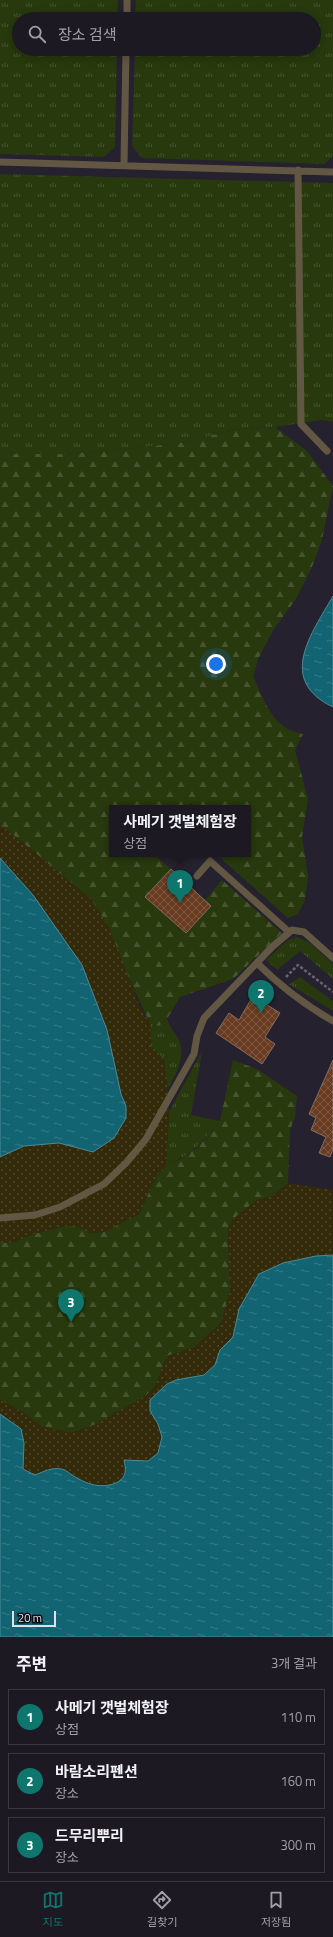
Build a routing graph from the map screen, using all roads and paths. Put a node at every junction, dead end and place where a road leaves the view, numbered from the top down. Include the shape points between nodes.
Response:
1 (127, 0) edge
2 (127, 12) edge
3 (126, 56) edge
4 (0, 162) edge
5 (124, 164) junction
6 (298, 170) junction
7 (333, 172) edge
8 (327, 451) dead end
9 (197, 876) dead end
10 (289, 932) junction
11 (333, 958) edge
12 (257, 963) junction
13 (278, 984) junction
14 (333, 992) edge
15 (333, 1021) edge
16 (0, 1218) edge

1 - 2 lane
3 - 5 lane
4 - 5 lane
5 - 6 lane
6 - 7 lane
6 - 8 lane via 300,424
9 - 10 lane via 210,861
10 - 11 lane via 304,932
10 - 12 lane
12 - 13 lane
12 - 16 lane via 204,1018 194,1054 146,1139 126,1163 104,1184 60,1207 35,1215
13 - 14 path via 298,965
13 - 15 lane

